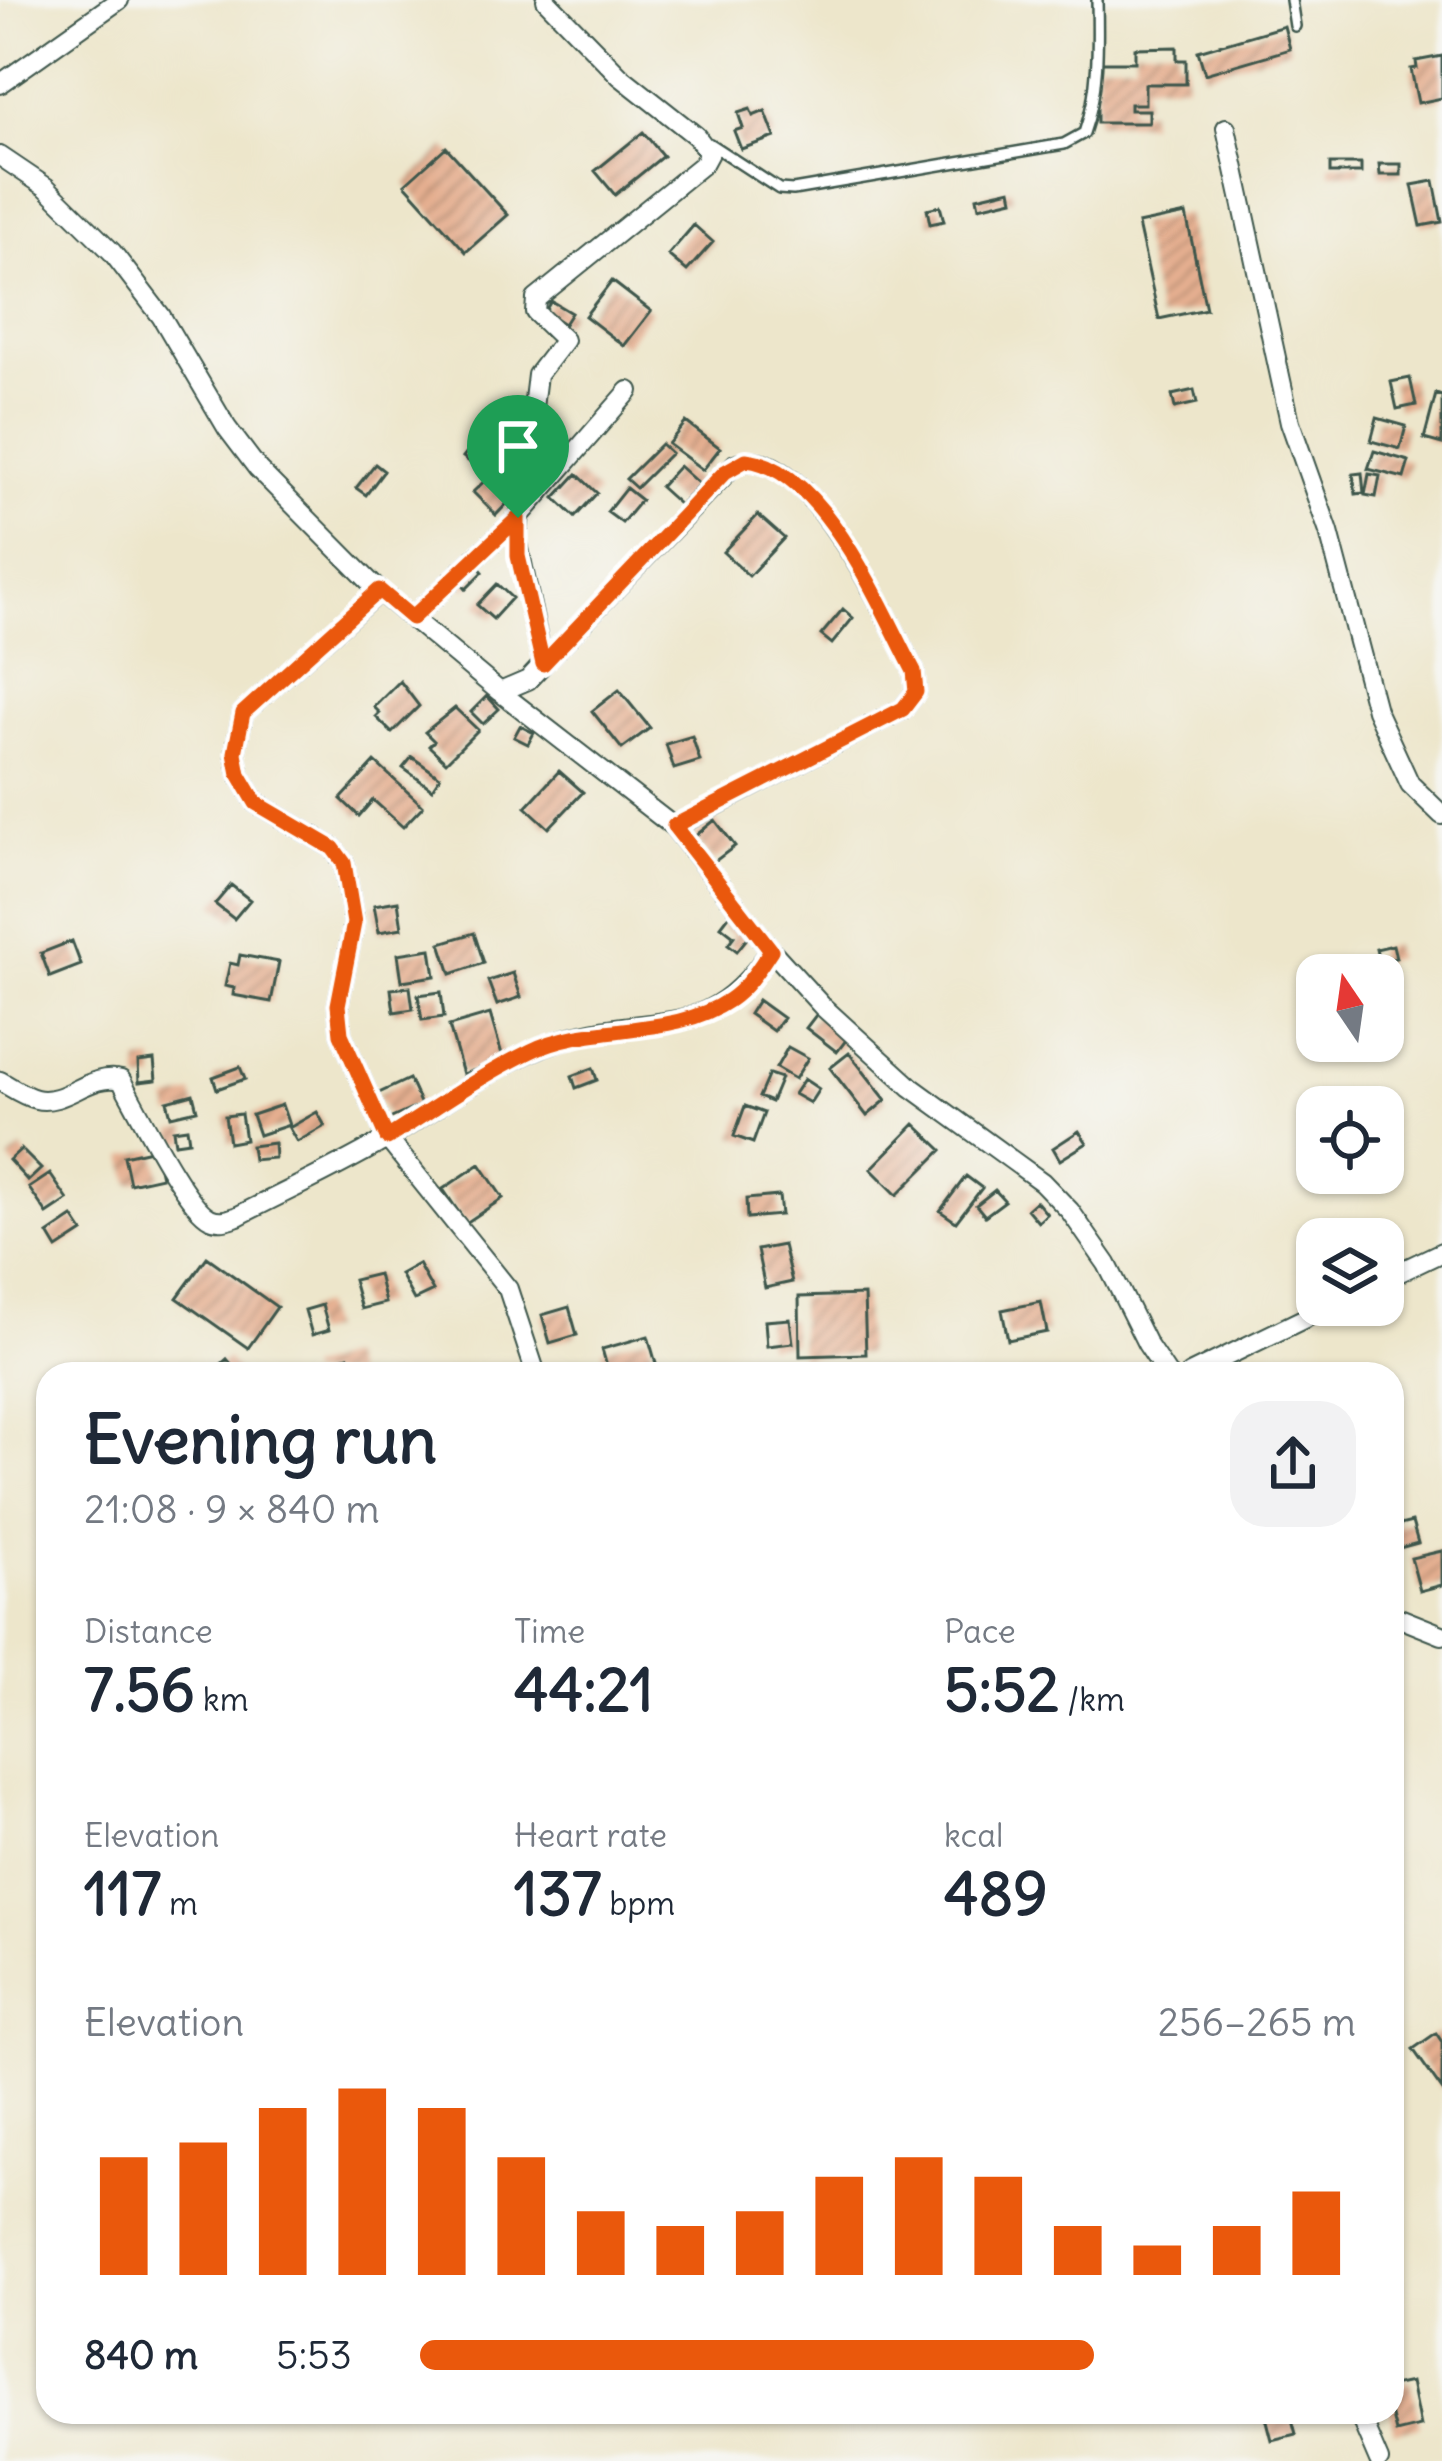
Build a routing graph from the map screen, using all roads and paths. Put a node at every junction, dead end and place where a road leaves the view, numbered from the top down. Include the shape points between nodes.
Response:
1 (118, 0) edge
2 (546, 0) edge
3 (1097, 0) edge
4 (1291, 0) edge
5 (1295, 26) dead end
6 (0, 85) edge
7 (1226, 128) dead end
8 (696, 136) junction
9 (0, 156) edge
10 (629, 391) dead end
11 (518, 518) junction
12 (379, 590) junction
13 (412, 618) junction
14 (543, 664) junction
15 (500, 692) junction
16 (1442, 814) edge
17 (674, 826) junction
18 (771, 950) junction
19 (0, 1081) edge
20 (387, 1138) junction
21 (1442, 1252) edge
22 (1404, 1270) edge
23 (1296, 1322) edge
24 (532, 1362) edge
25 (1159, 1362) edge
26 (1215, 1362) edge
27 (1404, 1620) edge
28 (1442, 1635) edge
29 (1363, 2424) edge
30 (1379, 2461) edge

1 - 6 street
2 - 8 street via 620,76
3 - 8 lane via 1090,116 1084,133 1064,143 793,190
4 - 5 lane
7 - 16 street via 1290,422 1376,710 1410,784
8 - 11 street via 710,153 704,164 536,299 535,312 565,340 537,375
9 - 12 street via 46,187 112,252 258,469
10 - 11 street
11 - 13 street
11 - 14 street via 518,556
12 - 13 street
12 - 20 street via 243,713 235,753 256,803 333,848 344,863 354,923 338,1005 341,1034
13 - 15 street
14 - 15 street
14 - 17 street via 736,464 762,461 777,470 832,523 914,671 916,692 903,709
15 - 17 street
17 - 18 street
18 - 20 street via 747,984 706,1012 532,1051
18 - 25 street via 865,1048 1070,1211
19 - 20 street via 51,1100 87,1083 121,1080 176,1175 214,1220 238,1216
20 - 24 street via 508,1289
21 - 22 street
23 - 26 street
27 - 28 street
29 - 30 street

